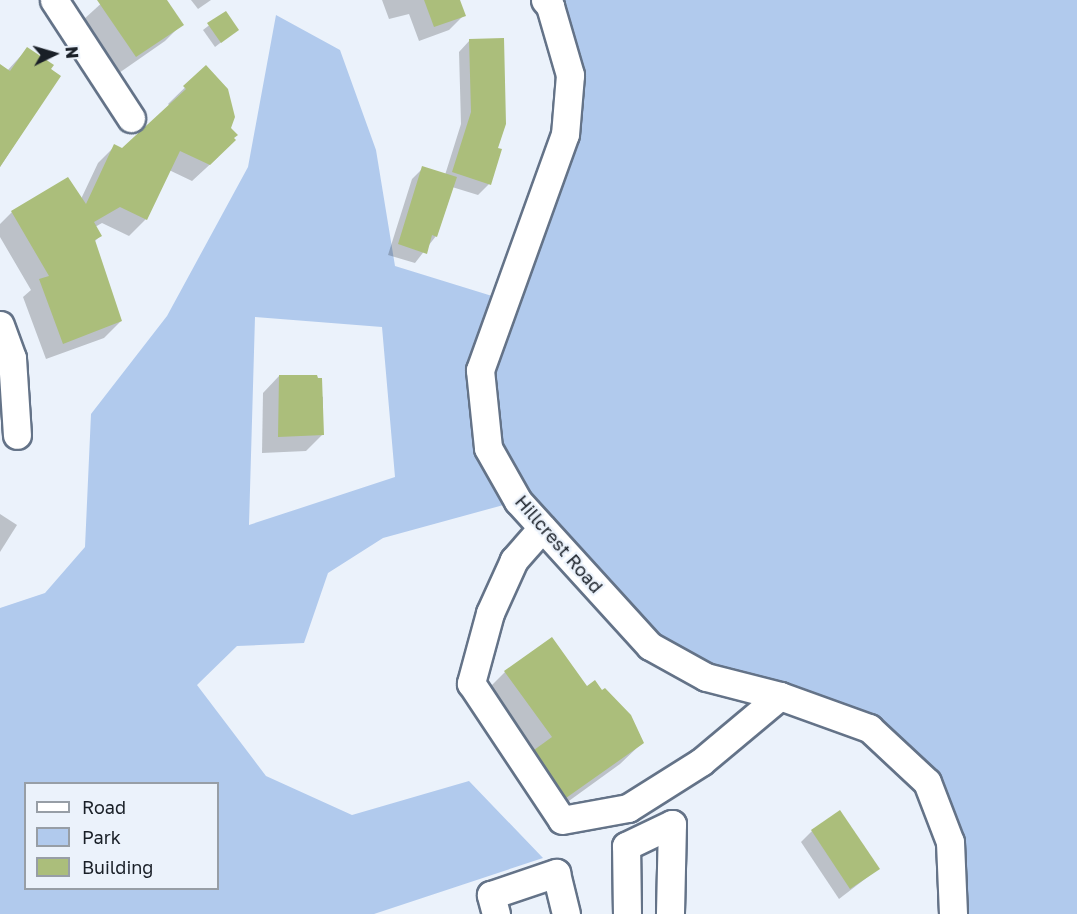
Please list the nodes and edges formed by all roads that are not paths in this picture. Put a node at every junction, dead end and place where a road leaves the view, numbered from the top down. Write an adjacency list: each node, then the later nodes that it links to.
1 (54, 0): 3 (street)
2 (545, 0): 6 (street, Hillcrest Road)
3 (131, 118)
4 (0, 325): 5 (street)
5 (16, 435)
6 (542, 528): 7 (street, Hillcrest Road); 7 (street)
7 (780, 696): 12 (street, Hillcrest Road)
8 (496, 914): 9 (street)
9 (566, 914)
10 (627, 914): 11 (street)
11 (670, 914)
12 (953, 914)

